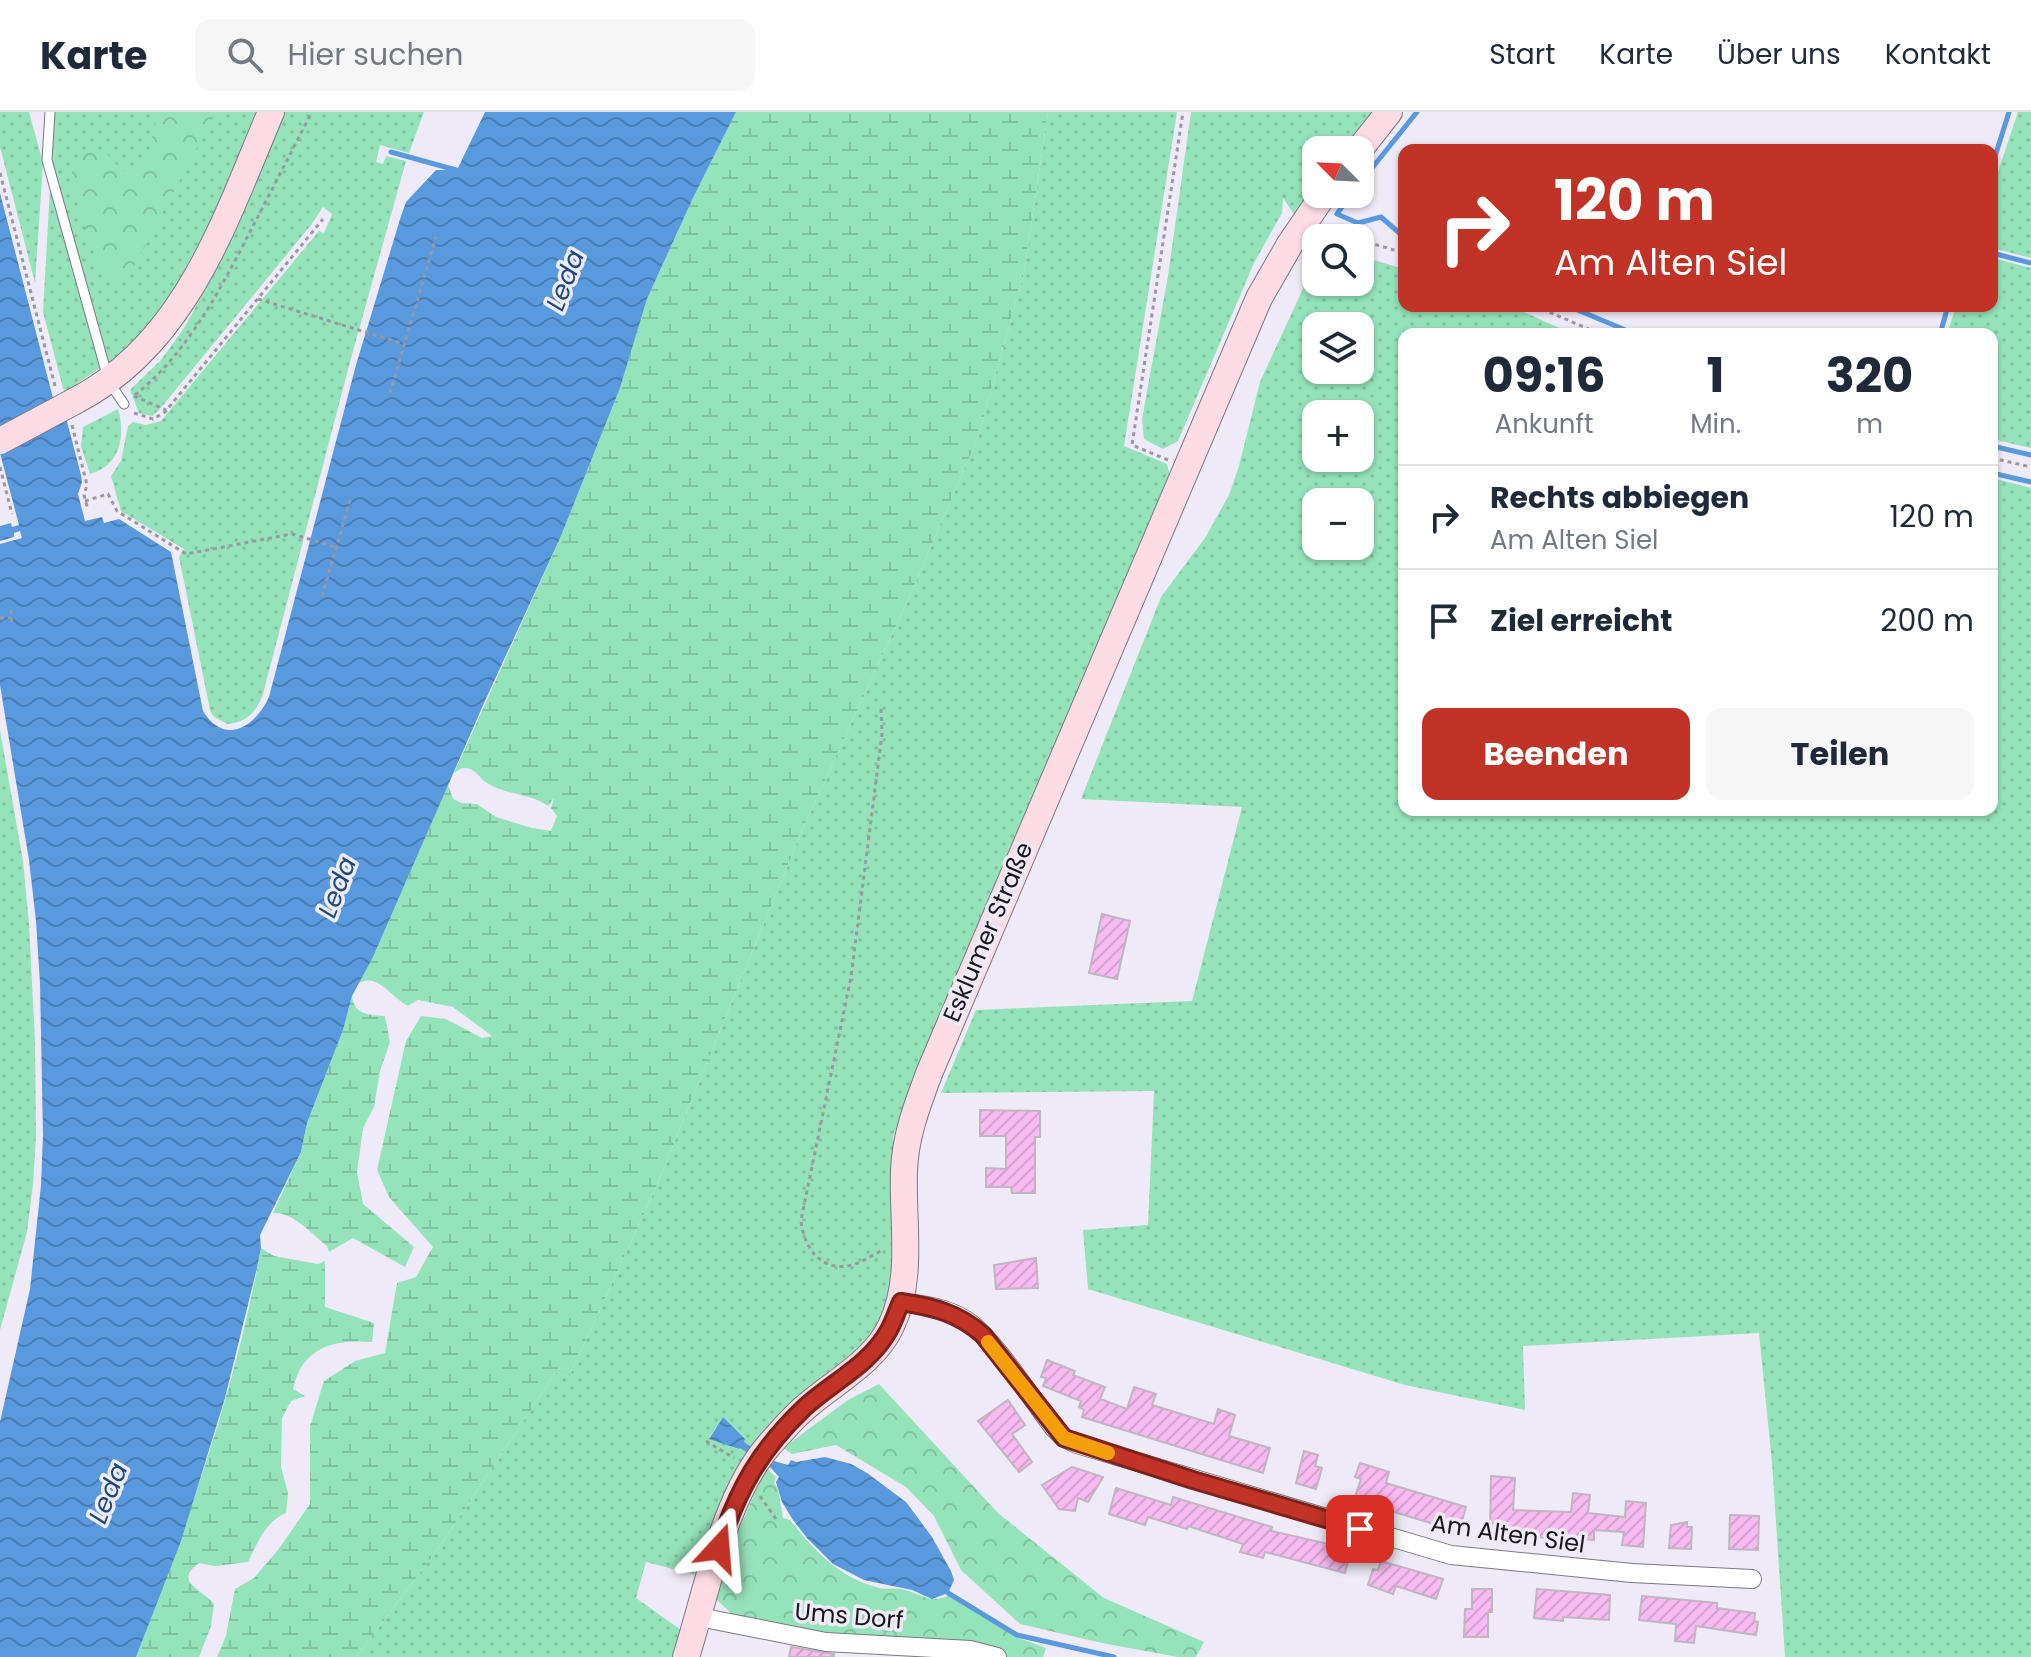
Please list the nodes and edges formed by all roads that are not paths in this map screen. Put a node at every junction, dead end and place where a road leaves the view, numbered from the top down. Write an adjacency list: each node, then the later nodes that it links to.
1 (50, 112): 6 (lane)
2 (271, 112): 6 (street)
3 (1389, 112): 4 (street)
4 (1370, 136)
5 (1314, 208): 9 (street, Esklumer Straße)
6 (109, 382): 7 (lane); 8 (street, bridge)
7 (124, 404)
8 (0, 441)
9 (901, 1302): 10 (street, Am Alten Siel); 11 (street, Esklumer Straße)
10 (1752, 1579)
11 (699, 1617): 12 (street, Esklumer Straße); 13 (street, Ums Dorf)
12 (686, 1657)
13 (997, 1657)

